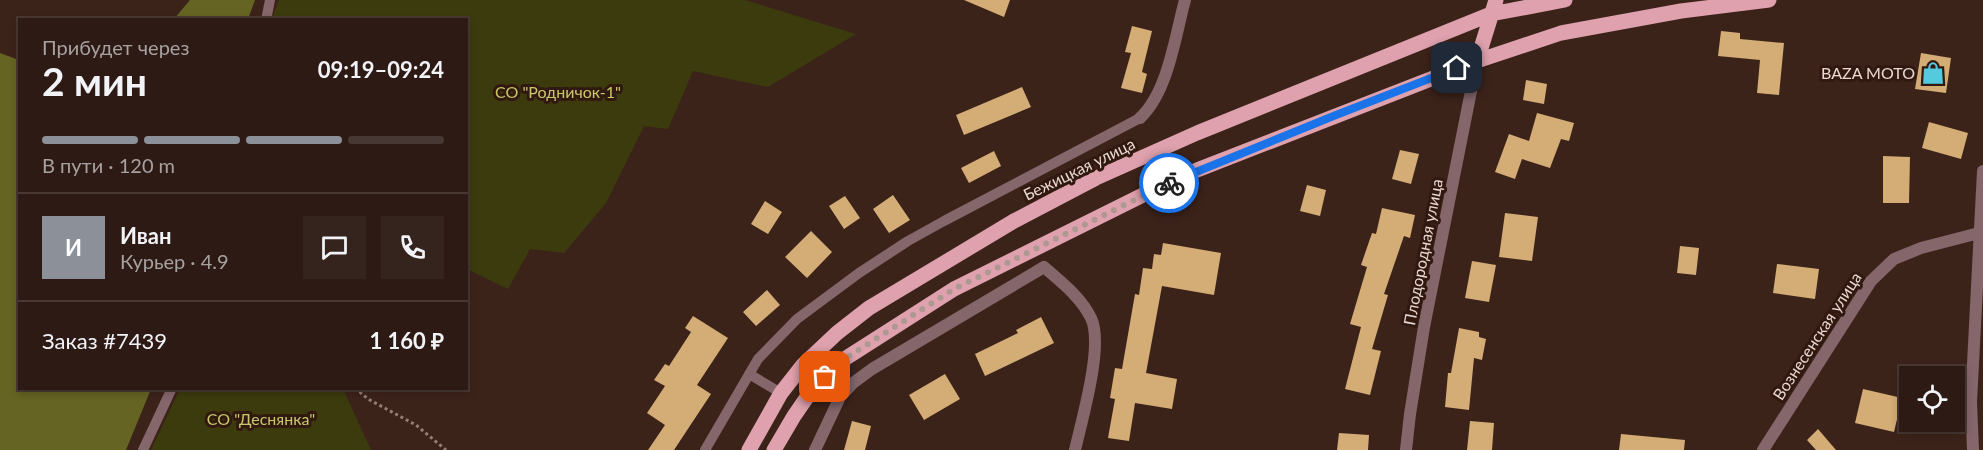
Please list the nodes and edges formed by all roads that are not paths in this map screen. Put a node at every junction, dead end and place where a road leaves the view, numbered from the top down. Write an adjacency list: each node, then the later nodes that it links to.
1 (270, 0): 6 (lane)
2 (1185, 0): 8 (street)
3 (1566, 0): 5 (main road, Бежицкая улица)
4 (1769, 0): 7 (main road)
5 (1493, 7): 7 (main road); 13 (main road, Бежицкая улица)
6 (266, 18)
7 (1477, 61): 17 (main road); 20 (street, Плодородная улица)
8 (1140, 118): 11 (lane)
9 (1983, 171): 10 (street)
10 (1979, 233): 21 (street, Вознесенская улица); 22 (street)
11 (749, 374): 13 (lane); 15 (lane)
12 (171, 390): 14 (lane)
13 (781, 393): 16 (main road, Бежицкая улица)
14 (143, 450)
15 (705, 450)
16 (749, 450)
17 (774, 450)
18 (815, 450): 19 (street)
19 (1075, 450)
20 (1406, 450)
21 (1763, 450)
22 (1973, 450)

